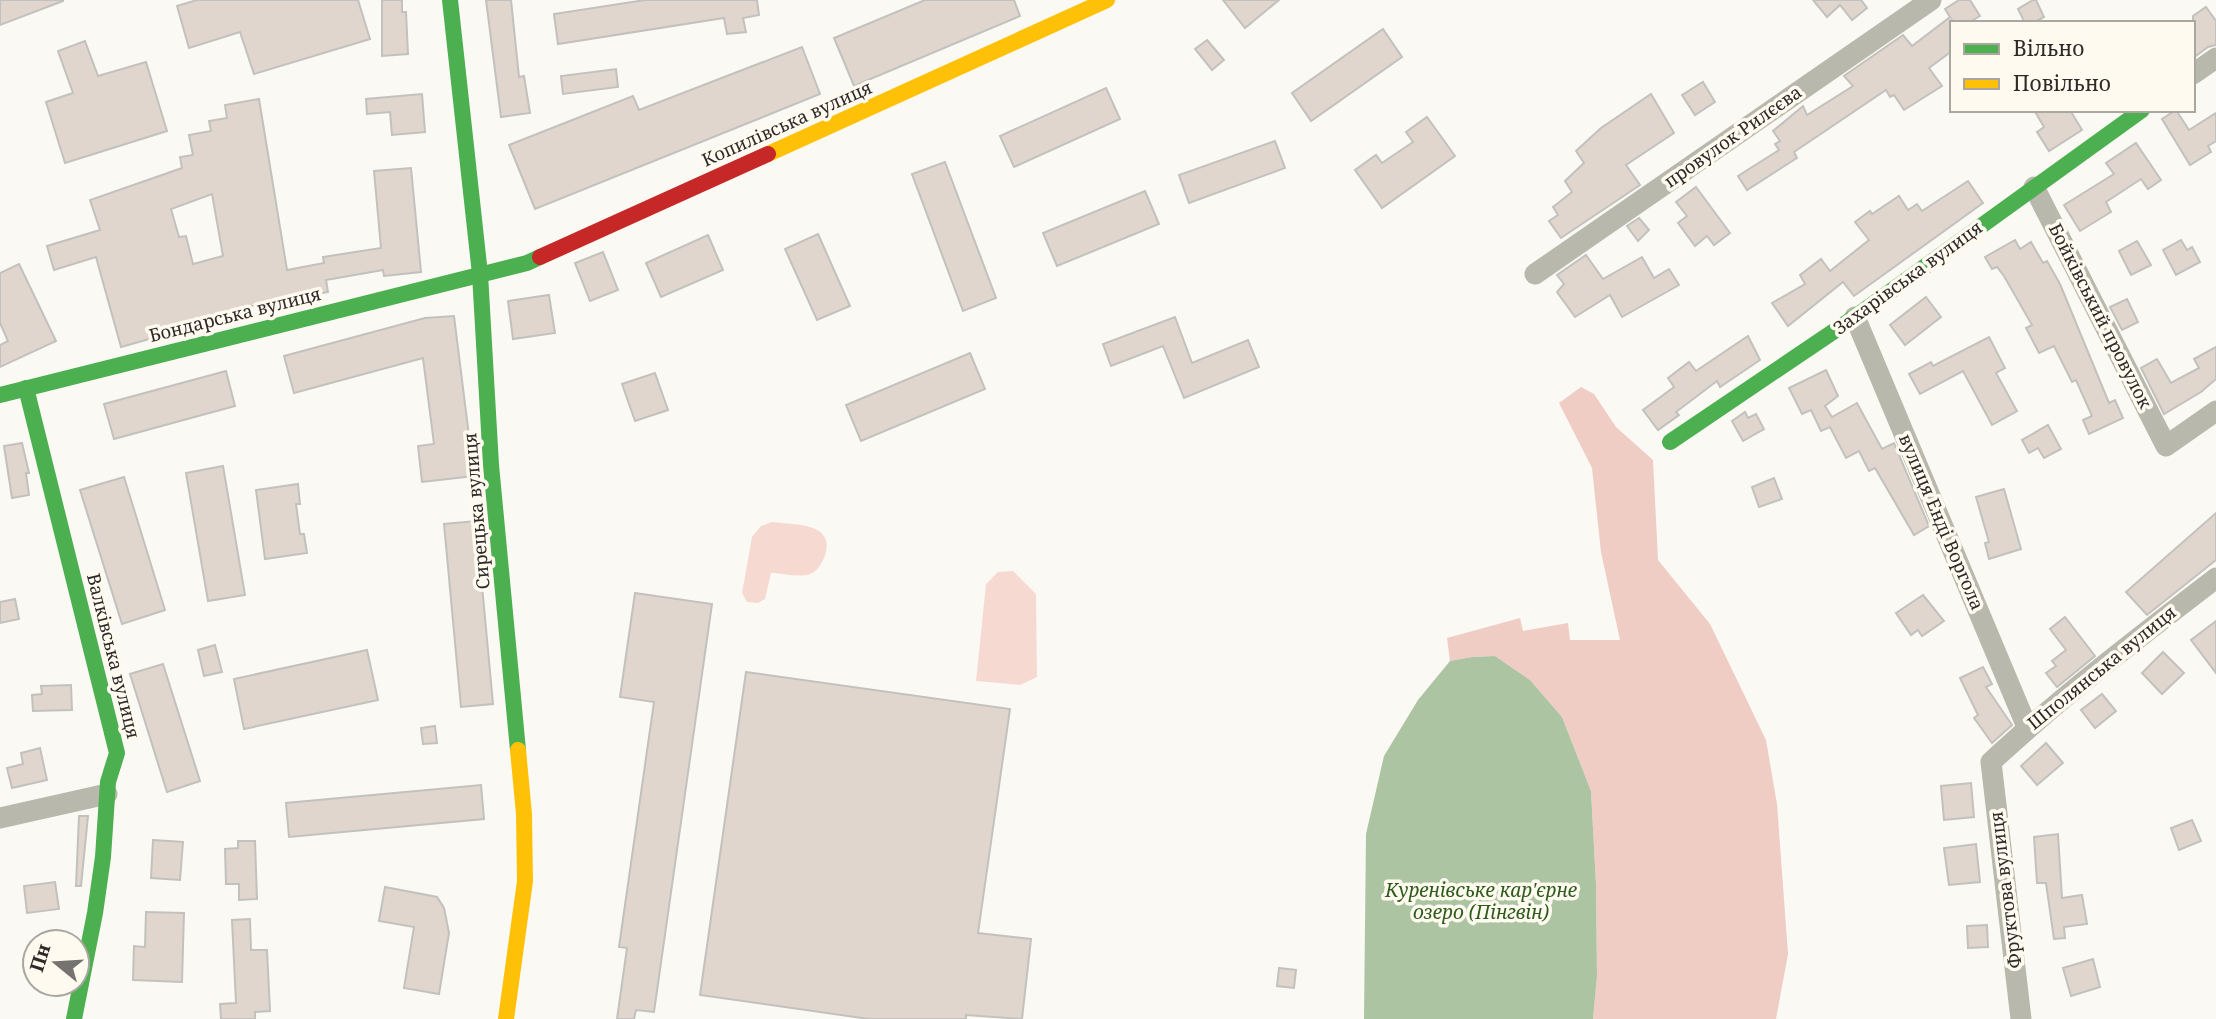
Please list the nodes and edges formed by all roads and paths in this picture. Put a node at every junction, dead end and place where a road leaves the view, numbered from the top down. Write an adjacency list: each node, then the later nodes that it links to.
1 (450, 0): 8 (street, Сирецька вулиця)
2 (1107, 0): 8 (street, Копилівська вулиця)
3 (1931, 0): 9 (street, провулок Рилєєва)
4 (2216, 58): 5 (street)
5 (2195, 73)
6 (2139, 112): 7 (street, Захарівська вулиця)
7 (2034, 187): 10 (street, Захарівська вулиця); 13 (street, Бойківський провулок)
8 (480, 274): 11 (street, Бондарська вулиця); 21 (street, Сирецька вулиця)
9 (1535, 274)
10 (1855, 317): 14 (street, Захарівська вулиця); 16 (street, вулиця Енді Воргола)
11 (26, 388): 12 (street, Бондарська вулиця); 18 (street, Валківська вулиця)
12 (0, 395)
13 (2216, 411)
14 (1670, 442)
15 (2216, 578): 16 (street, Шполянська вулиця)
16 (2027, 727): 17 (street, Шполянська вулиця)
17 (1990, 762): 22 (street, Фруктова вулиця)
18 (107, 794): 19 (street); 20 (street, Валківська вулиця)
19 (0, 818)
20 (74, 1019)
21 (506, 1019)
22 (2021, 1019)

